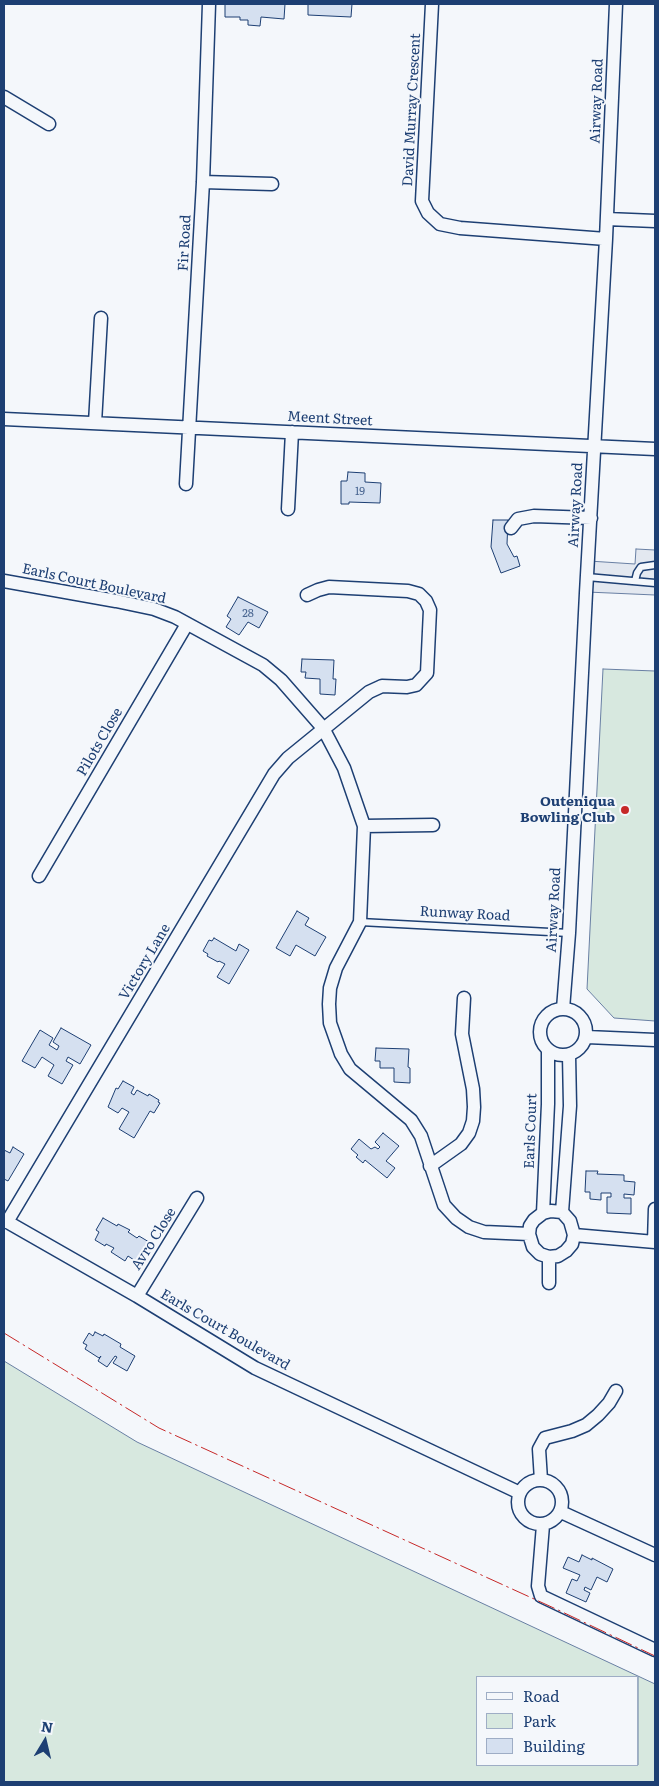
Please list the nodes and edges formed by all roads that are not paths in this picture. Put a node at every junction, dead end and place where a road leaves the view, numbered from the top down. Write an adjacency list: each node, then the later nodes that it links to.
1 (209, 4): 6 (street, Fir Road)
2 (432, 4): 10 (street, David Murray Crescent)
3 (616, 4): 8 (street, Airway Road)
4 (4, 97): 5 (street)
5 (49, 124)
6 (203, 182): 7 (street); 14 (street, Fir Road)
7 (272, 184)
8 (607, 219): 9 (street); 10 (street, Airway Road)
9 (655, 221)
10 (606, 239): 16 (street, Airway Road)
11 (101, 318): 13 (street)
12 (4, 419): 13 (street, Meent Street)
13 (94, 423): 14 (street, Meent Street)
14 (190, 427): 15 (street, Meent Street); 18 (street, Fir Road)
15 (292, 432): 16 (street, Meent Street); 19 (street)
16 (594, 445): 17 (street, Meent Street); 20 (street, Airway Road)
17 (655, 449)
18 (186, 484)
19 (288, 510)
20 (591, 518): 21 (street); 23 (street, Airway Road)
21 (511, 528)
22 (655, 565): 25 (lane)
23 (587, 577): 25 (lane); 34 (street, Airway Road)
24 (4, 581): 28 (street, Earls Court Boulevard)
25 (635, 581): 26 (lane)
26 (655, 584)
27 (307, 595): 29 (street, Victory Lane)
28 (187, 624): 29 (street, Earls Court Boulevard); 32 (street, Pilots Close)
29 (323, 728): 31 (street, Earls Court Boulevard); 46 (street, Victory Lane)
30 (433, 825): 31 (street)
31 (364, 826): 33 (street, Earls Court Boulevard)
32 (40, 876)
33 (360, 922): 34 (lane, Runway Road); 41 (street, Earls Court Boulevard)
34 (569, 933): 36 (street, Airway Road)
35 (464, 998): 41 (street)
36 (563, 1009): 37 (street); 39 (street)
37 (587, 1037): 38 (street); 40 (street)
38 (655, 1040)
39 (548, 1050): 40 (street); 45 (street, Earls Court)
40 (569, 1055): 44 (street)
41 (430, 1166): 47 (street, Earls Court Boulevard)
42 (197, 1198): 52 (street, Avro Close)
43 (655, 1209): 49 (street)
44 (562, 1212): 45 (street); 48 (street)
45 (543, 1213): 47 (street)
46 (5, 1221): 52 (street, Earls Court Boulevard)
47 (528, 1234): 50 (street)
48 (574, 1235): 49 (street); 50 (street)
49 (655, 1242)
50 (549, 1257): 51 (street)
51 (549, 1283)
52 (136, 1296): 55 (street, Earls Court Boulevard)
53 (616, 1391): 54 (street)
54 (541, 1480): 55 (street); 56 (street)
55 (520, 1493): 57 (street)
56 (561, 1512): 57 (street); 58 (street)
57 (543, 1525): 59 (street)
58 (655, 1555)
59 (655, 1650)

